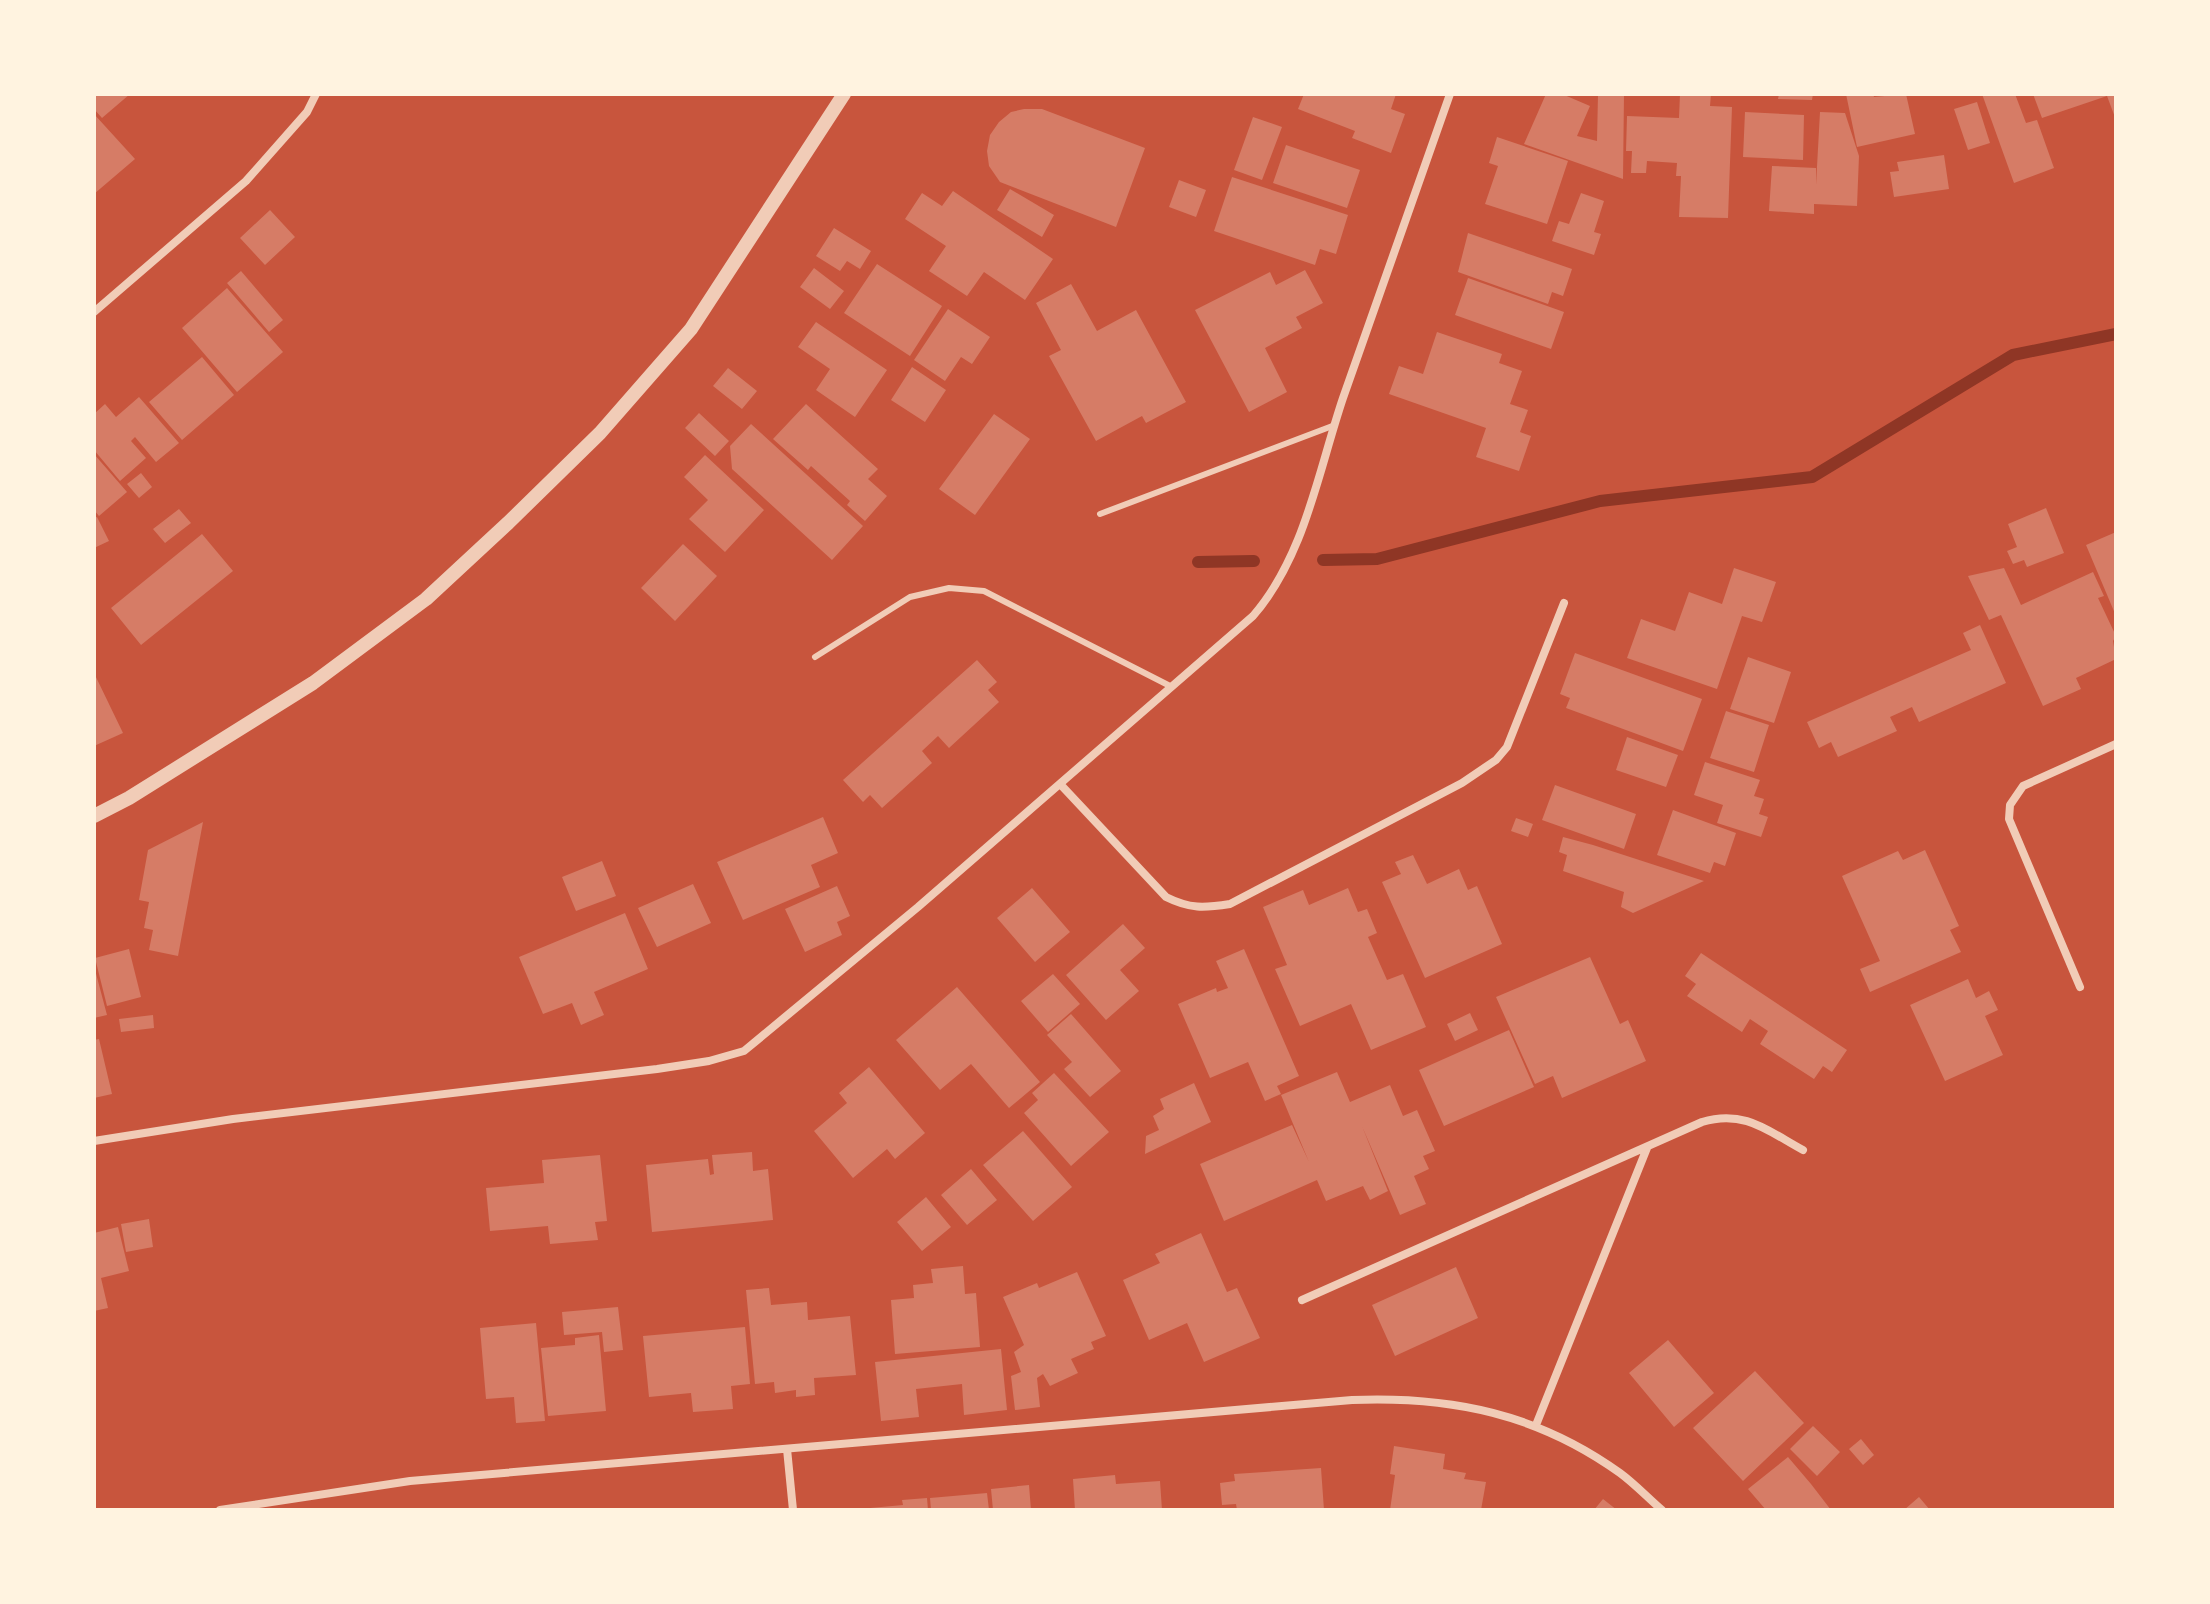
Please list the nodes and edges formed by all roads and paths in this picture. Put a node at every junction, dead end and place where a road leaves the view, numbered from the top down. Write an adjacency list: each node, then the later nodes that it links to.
1 (316, 94): 4 (street)
2 (844, 94): 12 (street)
3 (1450, 94): 5 (street)
4 (94, 312)
5 (1335, 425): 6 (lane); 9 (street)
6 (1100, 514)
7 (1564, 603): 11 (street)
8 (815, 657): 9 (lane)
9 (1172, 687): 11 (street)
10 (2116, 744): 13 (street)
11 (1061, 785): 14 (street)
12 (94, 816)
13 (2080, 987)
14 (94, 1141)
15 (1647, 1148): 16 (street); 17 (street); 18 (street)
16 (1803, 1150)
17 (1302, 1300)
18 (1536, 1425): 19 (street); 22 (street)
19 (787, 1449): 20 (street); 21 (street)
20 (220, 1510)
21 (793, 1510)
22 (1662, 1510)

